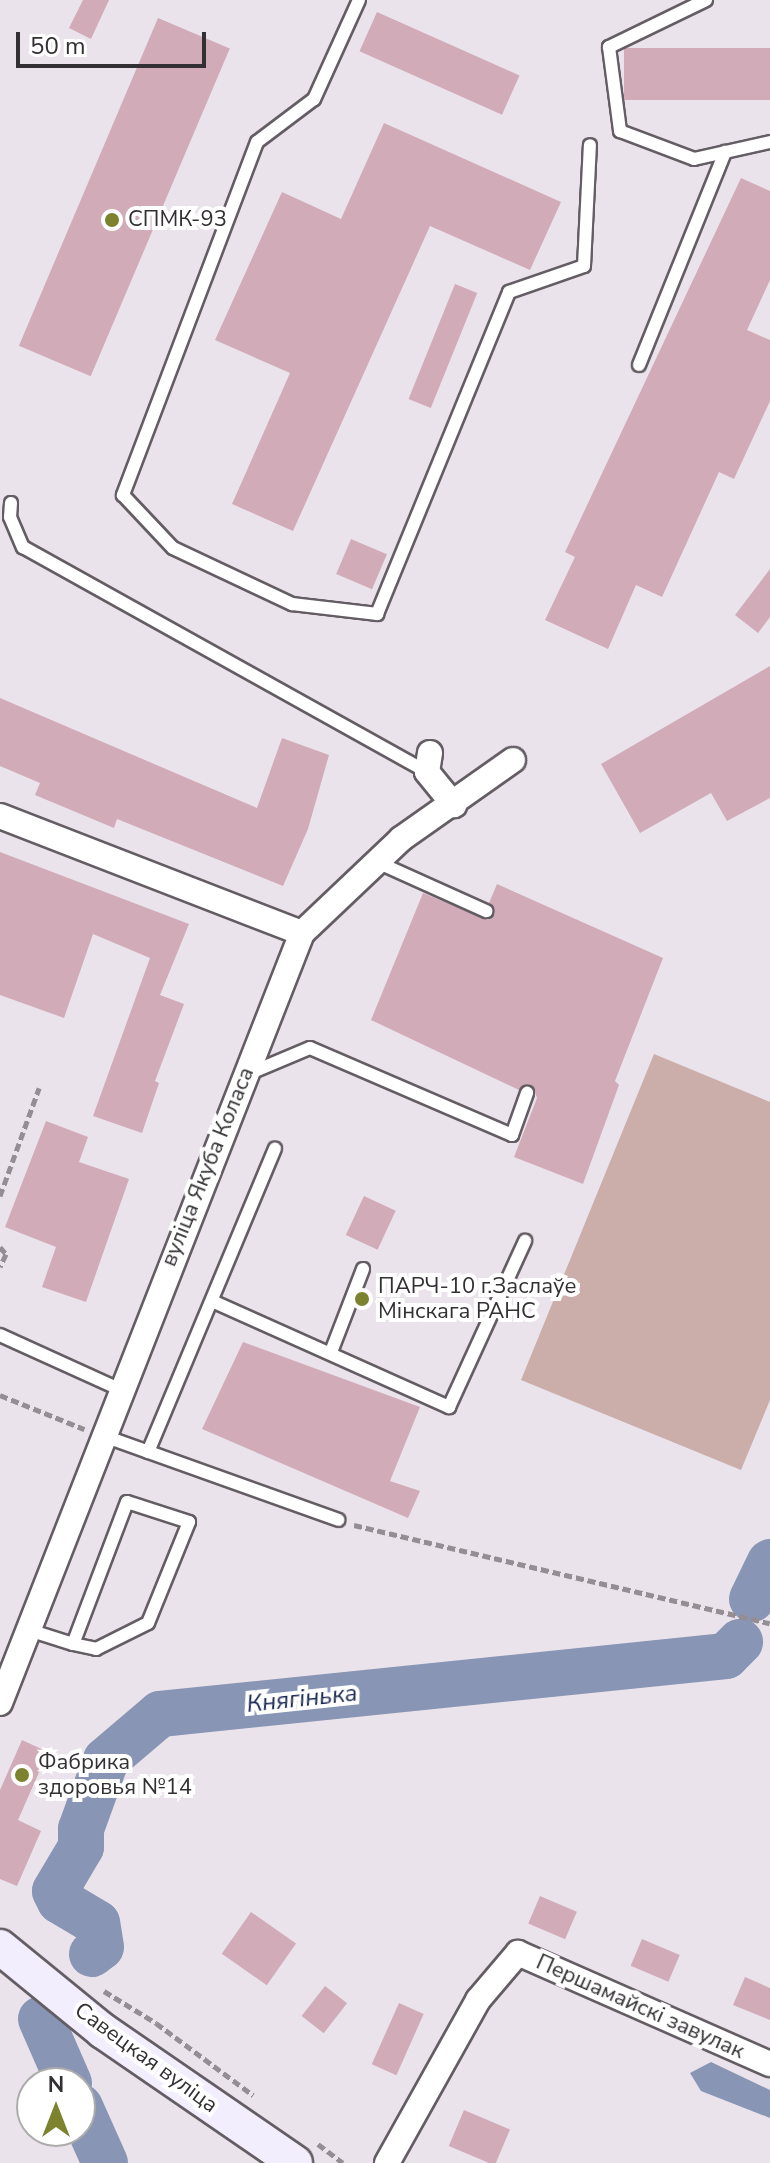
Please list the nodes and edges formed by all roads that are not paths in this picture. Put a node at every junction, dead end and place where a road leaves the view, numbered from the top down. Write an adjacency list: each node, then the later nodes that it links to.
1 (359, 0): 4 (lane)
2 (706, 0): 5 (lane)
3 (770, 142): 5 (lane)
4 (590, 145)
5 (725, 152): 6 (lane)
6 (639, 365)
7 (11, 503): 9 (lane)
8 (513, 760): 10 (street)
9 (429, 762): 10 (street)
10 (454, 805): 12 (street)
11 (0, 816): 14 (street)
12 (377, 862): 13 (lane); 14 (street)
13 (486, 911)
14 (302, 933): 15 (street, вуліца Якуба Коласа)
15 (245, 1076): 16 (lane); 23 (street, вуліца Якуба Коласа)
16 (527, 1093)
17 (275, 1149): 20 (lane)
18 (525, 1241): 22 (lane)
19 (363, 1269): 22 (lane)
20 (212, 1301): 22 (lane); 25 (lane)
21 (0, 1335): 23 (lane)
22 (331, 1352)
23 (119, 1389): 24 (street, вуліца Якуба Коласа)
24 (102, 1436): 25 (lane); 27 (street, вуліца Якуба Коласа)
25 (148, 1452): 26 (lane)
26 (338, 1520)
27 (32, 1631): 28 (lane); 29 (street, вуліца Якуба Коласа)
28 (73, 1644): 28 (lane)
29 (0, 1703)
30 (0, 1947): 32 (main road, Савецкая вуліца)
31 (770, 2064): 33 (street, Першамайскі завулак)
32 (300, 2149)
33 (387, 2163)

